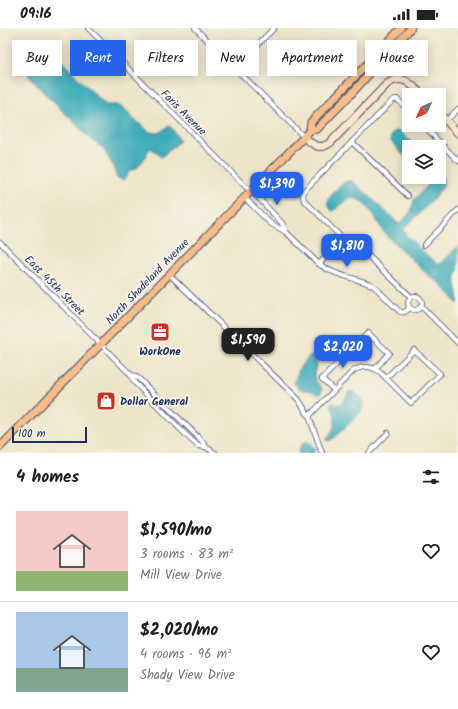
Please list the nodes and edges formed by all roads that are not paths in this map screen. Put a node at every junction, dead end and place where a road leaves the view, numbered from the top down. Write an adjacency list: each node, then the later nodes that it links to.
1 (88, 28): 19 (street, Faris Avenue)
2 (195, 28): 6 (street)
3 (274, 28): 7 (street)
4 (401, 28): 13 (main road, North Shadeland Avenue)
5 (411, 28): 13 (main road, North Shadeland Avenue)
6 (207, 40)
7 (259, 43)
8 (242, 76): 16 (street)
9 (415, 88): 16 (street)
10 (402, 104): 17 (street)
11 (458, 109): 12 (street)
12 (446, 121): 15 (street)
13 (310, 130): 16 (main road, North Shadeland Avenue)
14 (430, 132): 18 (street)
15 (458, 133)
16 (304, 137): 19 (main road, North Shadeland Avenue)
17 (352, 142): 20 (street); 24 (street)
18 (458, 161)
19 (251, 190): 21 (main road, North Shadeland Avenue); 23 (street, Faris Avenue)
20 (408, 196)
21 (244, 197): 23 (street, Faris Avenue); 28 (main road, North Shadeland Avenue)
22 (458, 210): 26 (street)
23 (286, 232): 27 (street, Faris Avenue)
24 (343, 239): 27 (street); 29 (street)
25 (0, 242): 33 (street, East 45th Street)
26 (424, 245)
27 (319, 264): 31 (street, Faris Avenue)
28 (169, 274): 33 (main road, North Shadeland Avenue); 37 (street)
29 (411, 297): 30 (street); 31 (street)
30 (421, 306): 31 (street, Faris Avenue); 32 (street)
31 (410, 308)
32 (458, 343)
33 (101, 344): 39 (main road, North Shadeland Avenue); 40 (street, East 45th Street)
34 (375, 369): 35 (street); 36 (street); 36 (street)
35 (386, 378): 35 (street)
36 (334, 390): 37 (street)
37 (309, 416): 41 (street)
38 (388, 433): 42 (street)
39 (0, 447)
40 (215, 453)
41 (322, 453)
42 (369, 453)

